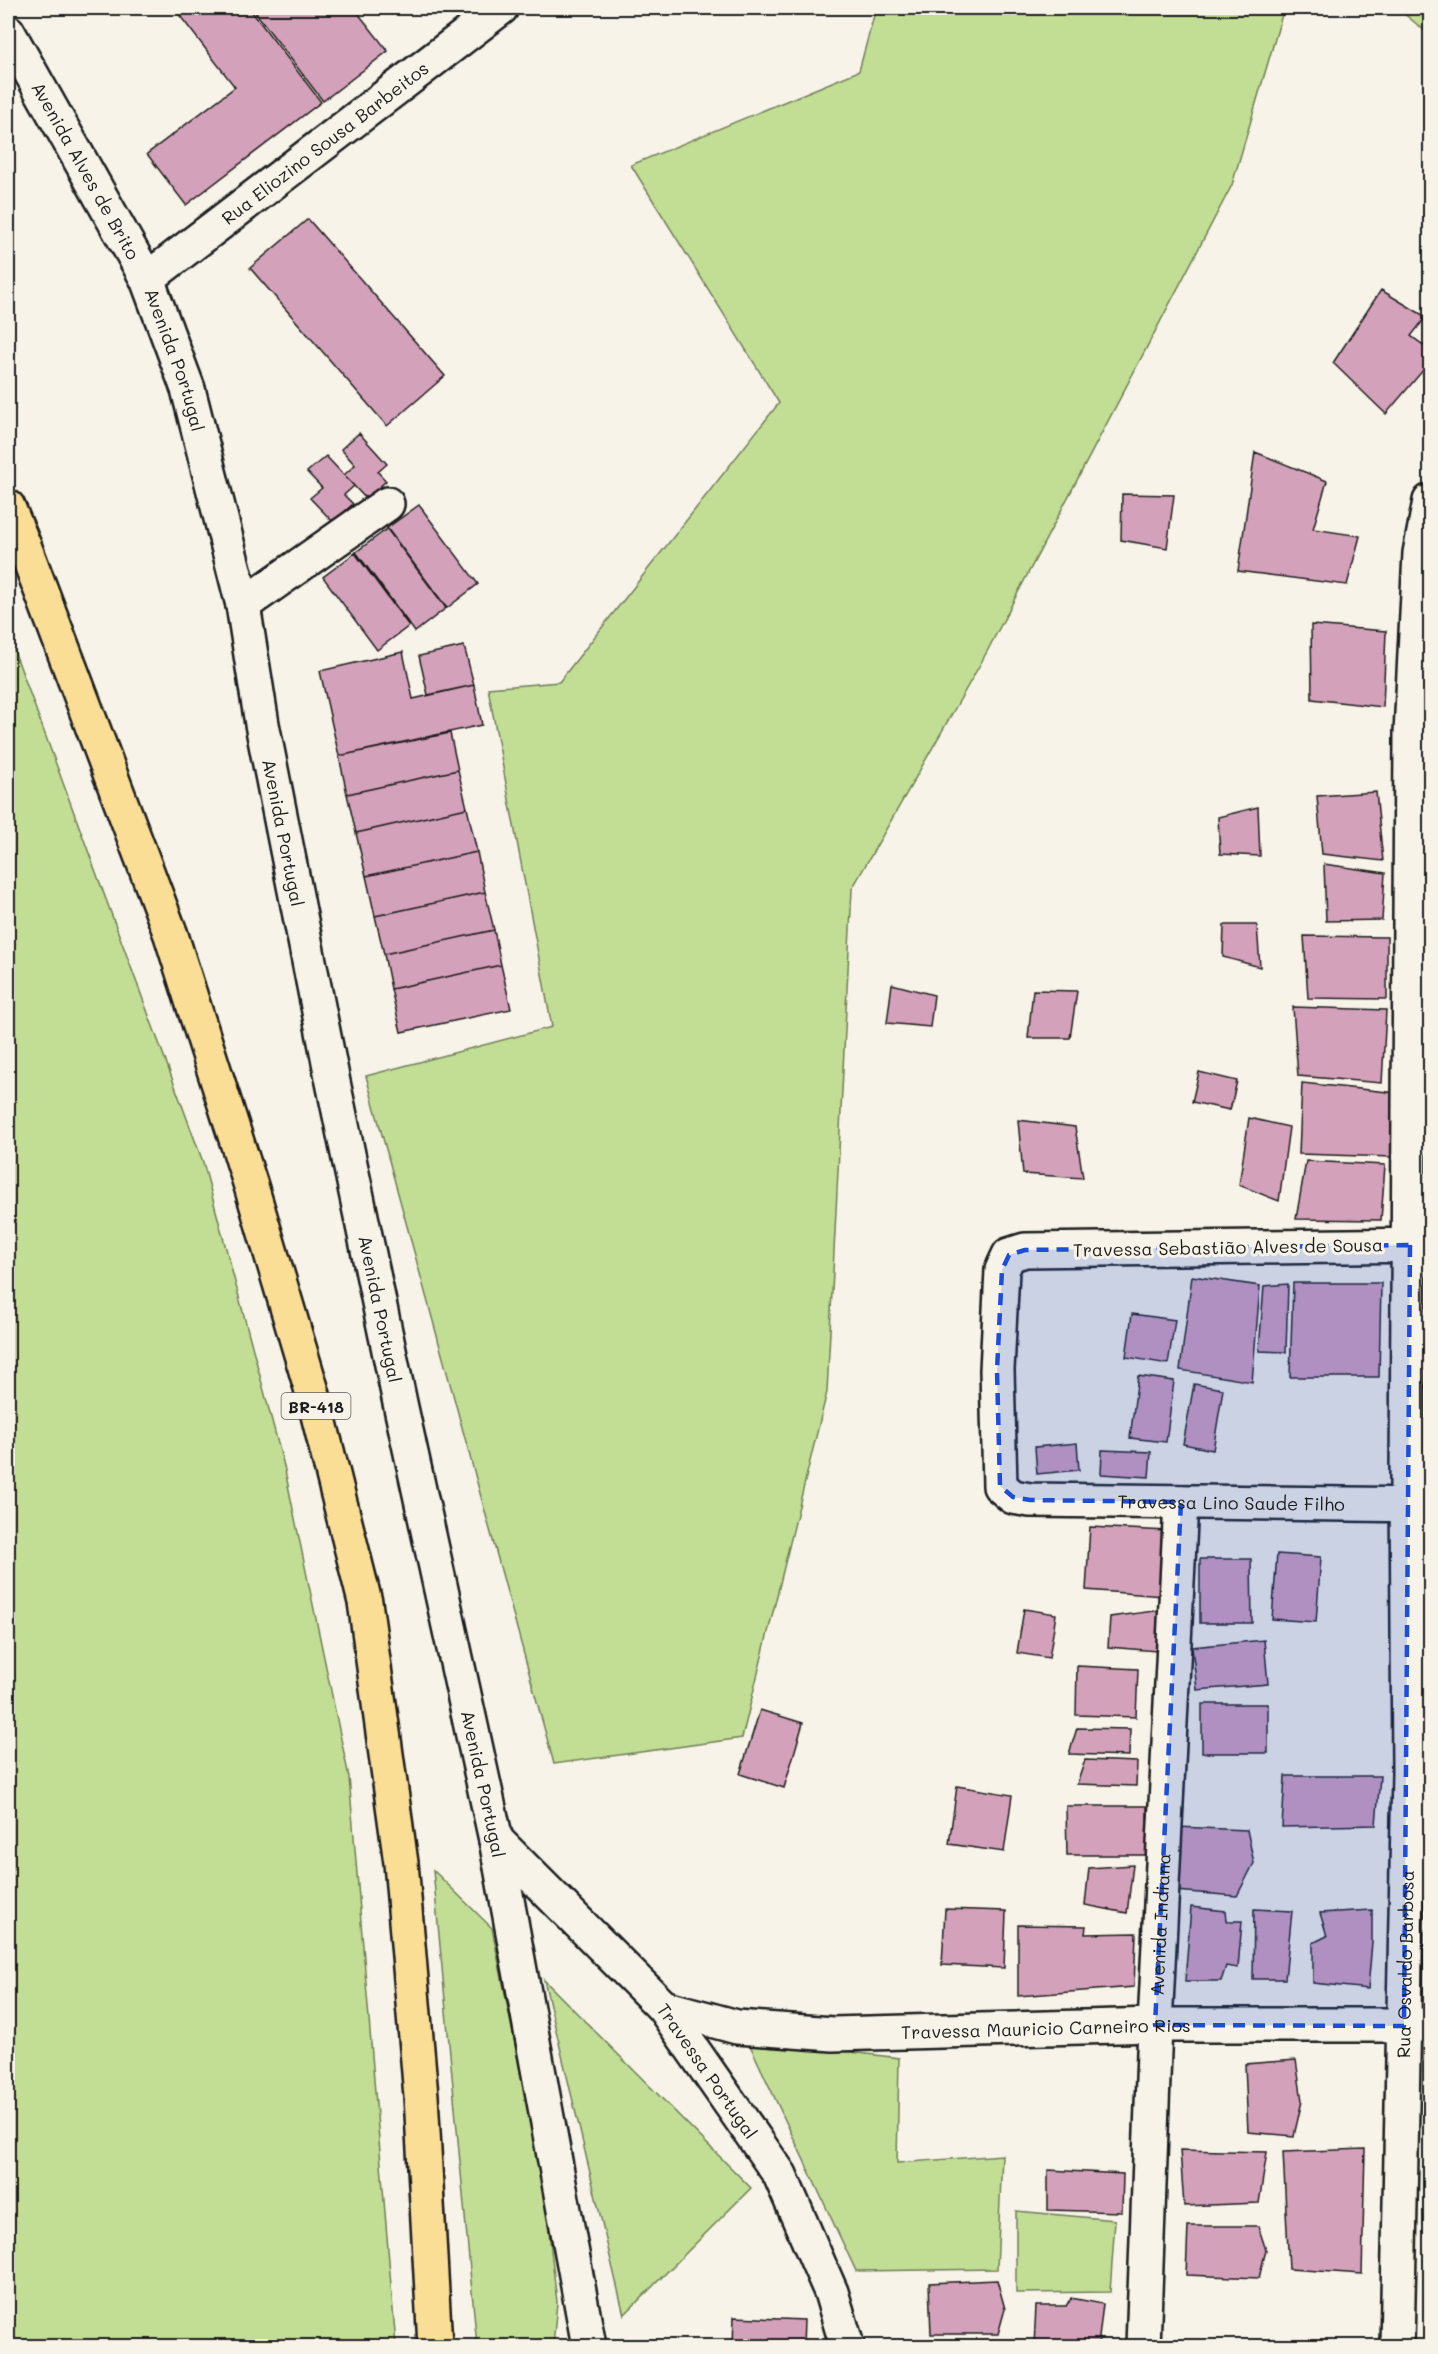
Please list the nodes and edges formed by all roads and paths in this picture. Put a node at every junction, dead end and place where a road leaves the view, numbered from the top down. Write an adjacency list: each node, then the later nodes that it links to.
1 (501, 8): 3 (street, Rua Eliozino Sousa Barbeitos)
2 (8, 32): 3 (street, Avenida Alves de Brito)
3 (147, 279): 7 (street, Avenida Portugal)
4 (1431, 501): 8 (street, Rua Osvaldo Barbosa)
5 (387, 504): 7 (street)
6 (8, 507): 19 (main road, BR-418)
7 (243, 605): 15 (street, Avenida Portugal)
8 (1421, 733): 9 (street, Rua Osvaldo Barbosa)
9 (1421, 993): 10 (street, Rua Osvaldo Barbosa)
10 (1420, 1245): 11 (street, Travessa Sebastião Alves de Sousa); 13 (street, Rua Osvaldo Barbosa)
11 (1030, 1500): 12 (street, Travessa Lino Saude Filho)
12 (1181, 1502): 13 (street, Travessa Lino Saude Filho); 17 (street, Avenida Indiana)
13 (1419, 1505): 14 (street, Rua Osvaldo Barbosa)
14 (1420, 1772): 18 (street, Rua Osvaldo Barbosa)
15 (496, 1840): 16 (street, Travessa Portugal); 20 (street, Avenida Portugal)
16 (663, 2007): 17 (street, Travessa Mauricio Carneiro Rios); 21 (street, Travessa Portugal)
17 (1155, 2025): 18 (street, Travessa Mauricio Carneiro Rios); 22 (street, Avenida Indiana)
18 (1417, 2026): 23 (street, Rua Osvaldo Barbosa)
19 (435, 2346)
20 (589, 2346)
21 (847, 2346)
22 (1143, 2346)
23 (1397, 2346)

